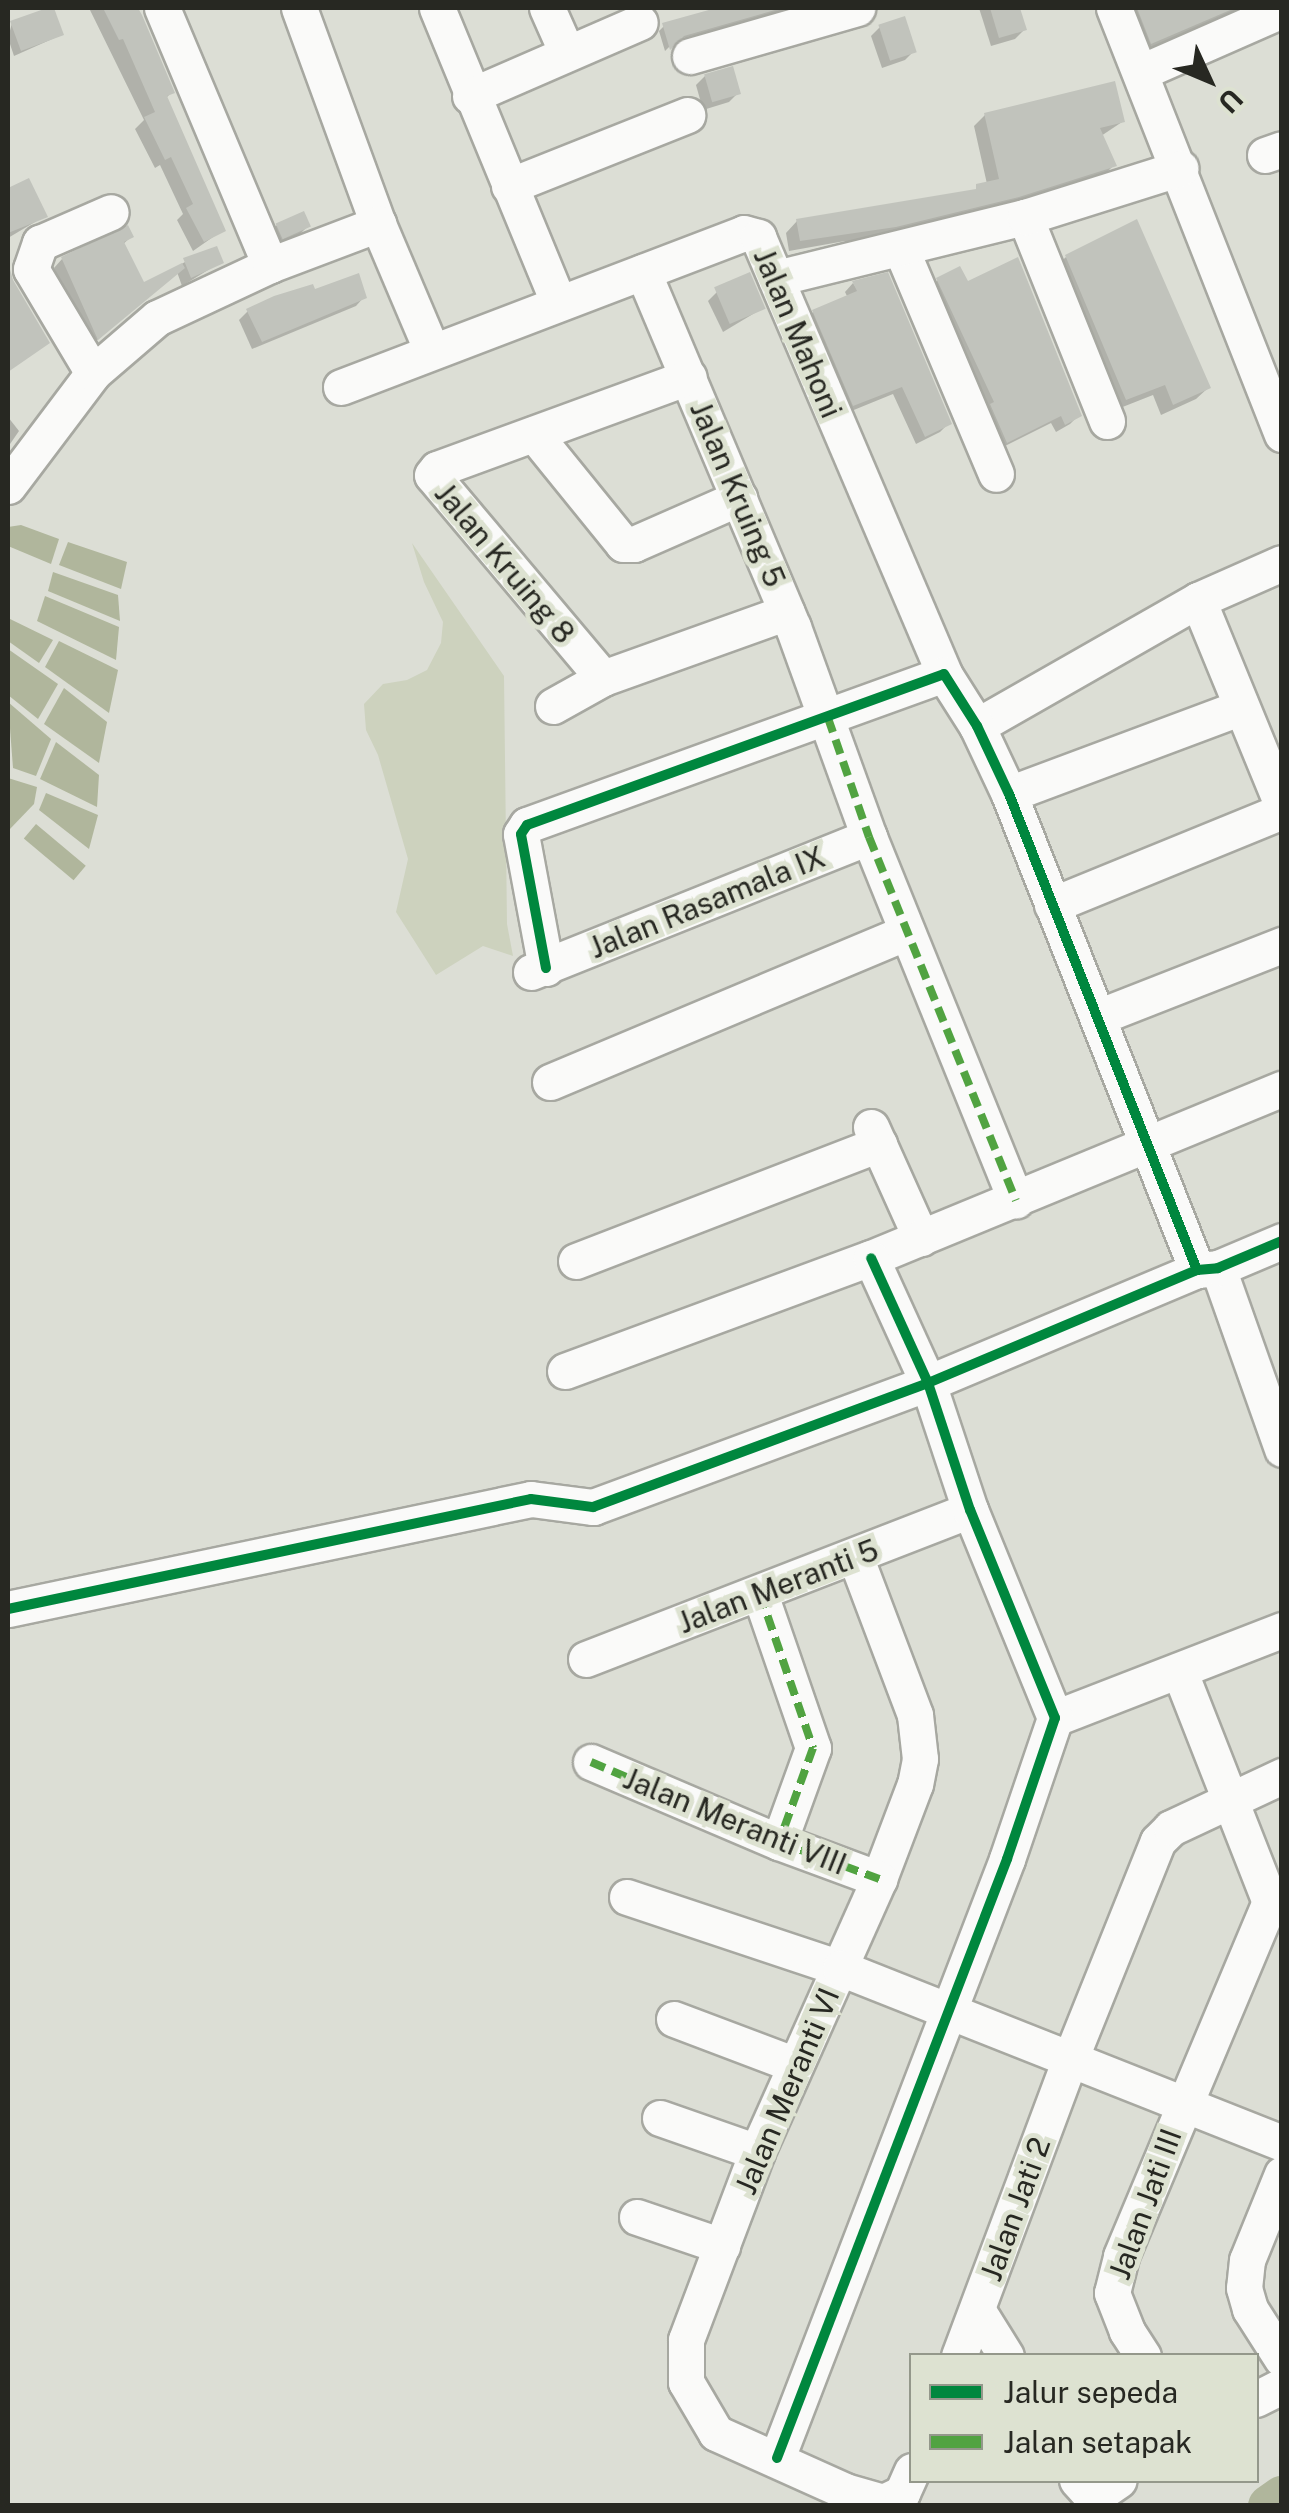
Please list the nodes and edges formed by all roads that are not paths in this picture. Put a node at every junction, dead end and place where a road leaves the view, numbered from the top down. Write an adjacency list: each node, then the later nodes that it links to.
1 (162, 8): 20 (street)
2 (299, 8): 18 (street)
3 (437, 8): 12 (street)
4 (547, 8): 9 (street)
5 (856, 8): 10 (street)
6 (1114, 8): 11 (street)
7 (1271, 11): 11 (street)
8 (640, 22): 9 (street)
9 (567, 53): 12 (street)
10 (690, 56)
11 (1141, 72): 14 (street)
12 (470, 96): 15 (street)
13 (687, 116): 15 (street)
14 (1180, 168): 17 (street); 30 (street)
15 (509, 186): 23 (street)
16 (111, 212): 25 (street)
17 (1025, 217): 19 (street); 28 (street)
18 (378, 224): 20 (street); 24 (street)
19 (900, 248): 22 (street); 31 (street)
20 (270, 265): 25 (street)
21 (643, 272): 22 (street, Jalan Mahoni); 23 (street, Jalan Mahoni); 26 (street, Jalan Kruing 5)
22 (776, 278): 37 (street, Jalan Mahoni)
23 (558, 302): 24 (street, Jalan Mahoni)
24 (432, 349): 27 (street, Jalan Mahoni)
25 (93, 373): 32 (street)
26 (689, 377): 29 (street, Jalan Kruing 8); 33 (street, Jalan Kruing 5)
27 (341, 387)
28 (1107, 421)
29 (534, 434): 33 (street); 38 (street, Jalan Kruing 8)
30 (1282, 434)
31 (996, 474)
32 (8, 486)
33 (740, 498): 36 (street, Jalan Kruing 5)
34 (1282, 564): 35 (street)
35 (1198, 600): 40 (street); 42 (street)
36 (787, 612): 38 (street); 41 (street, Jalan Kruing 5)
37 (944, 674): 41 (street); 42 (street, Jalan Mahoni)
38 (603, 678): 39 (street)
39 (553, 706)
40 (1239, 708): 43 (street); 44 (street)
41 (828, 718): 45 (street, Jalan Kruing 5); 45 (street, Jalan Rasamala IX)
42 (978, 726): 43 (street, Jalan Mahoni)
43 (1009, 794): 46 (street, Jalan Mahoni)
44 (1282, 808): 46 (street)
45 (869, 837): 47 (street, Jalan Kruing 5)
46 (1052, 905): 49 (street, Jalan Mahoni)
47 (907, 932): 50 (street); 53 (street, Jalan Kruing 5)
48 (1282, 944): 49 (street)
49 (1098, 1017): 52 (street, Jalan Mahoni)
50 (550, 1082)
51 (1282, 1090): 52 (street)
52 (1145, 1146): 53 (street); 58 (street, Jalan Mahoni)
53 (1016, 1200): 54 (street)
54 (921, 1238): 56 (street); 57 (street)
55 (1282, 1241): 58 (street)
56 (871, 1258): 59 (street); 60 (street)
57 (576, 1261)
58 (1208, 1269): 60 (street); 61 (street, Jalan Mahoni)
59 (565, 1370)
60 (928, 1383): 62 (street); 65 (street)
61 (1282, 1449)
62 (970, 1510): 63 (street, Jalan Meranti 5); 69 (street)
63 (855, 1556): 64 (street, Jalan Meranti 5); 74 (street, Jalan Meranti VI)
64 (760, 1594): 67 (street, Jalan Meranti 5); 73 (street)
65 (8, 1609)
66 (1282, 1630): 68 (street)
67 (586, 1659)
68 (1180, 1672): 69 (street); 72 (street)
69 (1055, 1718): 78 (street)
70 (591, 1762): 73 (street, Jalan Meranti VIII)
71 (1282, 1776): 72 (street, Jalan Jati 2)
72 (1232, 1796): 76 (street); 80 (street, Jalan Jati 2)
73 (779, 1842): 74 (street, Jalan Meranti VIII)
74 (879, 1879): 77 (street, Jalan Meranti VI)
75 (627, 1897): 77 (street)
76 (1276, 1900): 82 (street, Jalan Jati III)
77 (840, 1968): 78 (street); 81 (street, Jalan Meranti VI)
78 (949, 2013): 80 (street); 96 (street)
79 (674, 2020): 81 (street)
80 (1069, 2062): 82 (street); 89 (street, Jalan Jati 2)
81 (792, 2064): 85 (street, Jalan Meranti VI)
82 (1182, 2105): 84 (street); 92 (street, Jalan Jati III)
83 (660, 2118): 85 (street)
84 (1282, 2143)
85 (757, 2152): 88 (street, Jalan Meranti VI)
86 (1282, 2174): 93 (street)
87 (637, 2217): 88 (street)
88 (722, 2246): 96 (street, Jalan Meranti VI)
89 (978, 2311): 90 (street, Jalan Jati 2); 91 (street)
90 (961, 2353)
91 (1004, 2353)
92 (1142, 2353)
93 (1282, 2360)
94 (1282, 2386): 95 (street)
95 (1259, 2398)
96 (777, 2458): 97 (street, Jalan Meranti VI)
97 (907, 2482)
98 (1080, 2483): 99 (street)
99 (1115, 2483)

